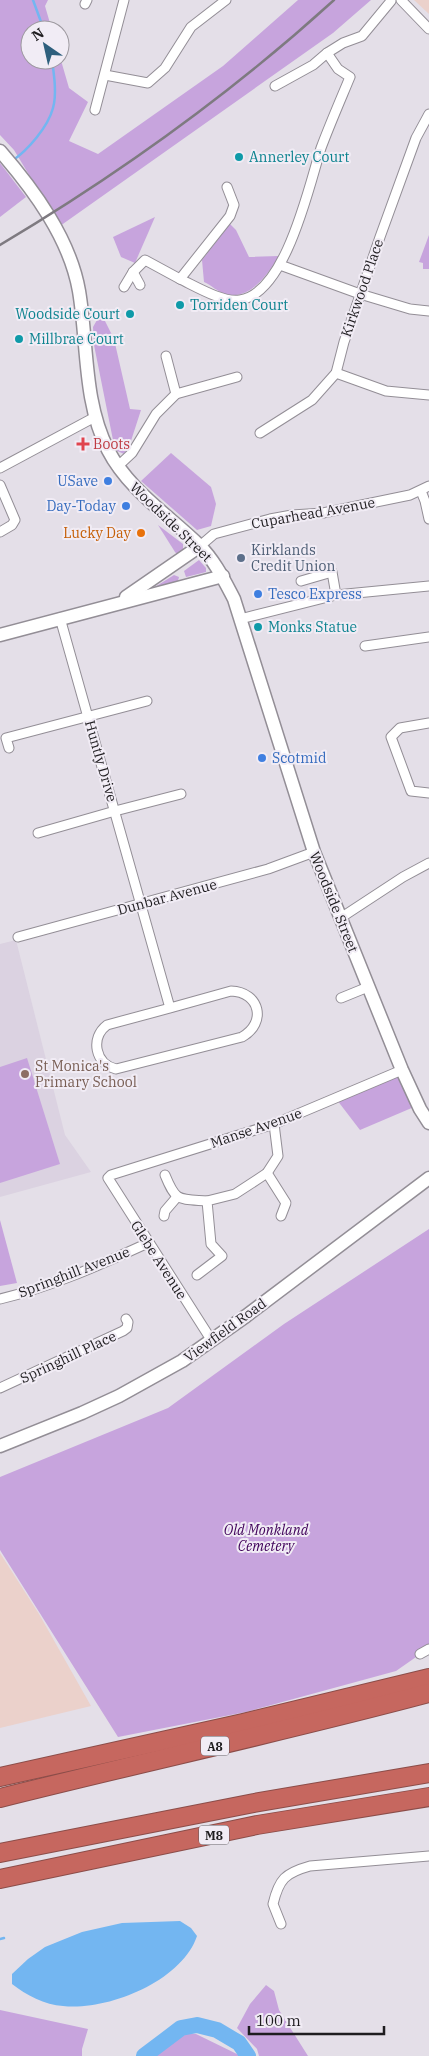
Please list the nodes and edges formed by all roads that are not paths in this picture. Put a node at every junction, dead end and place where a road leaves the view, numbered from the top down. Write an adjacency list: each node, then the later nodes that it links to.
1 (226, 0): 7 (street)
2 (401, 0): 5 (street)
3 (121, 1): 7 (street)
4 (391, 2): 6 (street)
5 (429, 29)
6 (327, 53): 8 (street); 13 (street)
7 (105, 75): 9 (street)
8 (275, 86)
9 (95, 110)
10 (429, 114): 18 (street, Kirkwood Place)
11 (0, 151): 25 (street, Woodside Street)
12 (227, 187): 15 (street)
13 (280, 265): 15 (street); 18 (street)
14 (133, 272): 15 (street); 16 (street); 17 (street)
15 (180, 279)
16 (140, 285)
17 (124, 287)
18 (360, 294): 19 (street); 21 (street, Kirkwood Place)
19 (429, 311)
20 (166, 356): 23 (street)
21 (336, 373): 24 (street); 26 (street, Kirkwood Place)
22 (237, 377): 23 (street)
23 (176, 394): 27 (street)
24 (429, 395)
25 (95, 417): 27 (street, Woodside Street); 28 (street)
26 (260, 433)
27 (117, 466): 34 (street, Woodside Street)
28 (0, 468)
29 (0, 485): 33 (street)
30 (429, 486): 31 (street, Cuparhead Avenue)
31 (421, 491): 32 (street); 34 (street, Cuparhead Avenue)
32 (429, 519)
33 (0, 532)
34 (200, 546): 35 (street, Woodside Street); 39 (street)
35 (222, 576): 39 (street); 41 (street, Woodside Street)
36 (301, 582): 38 (street)
37 (429, 586): 38 (street)
38 (336, 595): 41 (street)
39 (115, 603): 40 (street)
40 (60, 618): 42 (street); 46 (street, Huntly Drive)
41 (240, 619): 53 (street, Woodside Street)
42 (0, 635)
43 (429, 637): 44 (street)
44 (366, 646)
45 (147, 701): 46 (street)
46 (89, 717): 48 (street); 51 (street, Huntly Drive)
47 (429, 723): 49 (street)
48 (9, 748)
49 (429, 792)
50 (181, 794): 51 (street)
51 (116, 811): 52 (street); 55 (street, Huntly Drive)
52 (38, 833)
53 (314, 852): 55 (street, Dunbar Avenue); 56 (street, Woodside Street)
54 (429, 862): 56 (street)
55 (140, 904): 57 (street, Dunbar Avenue); 60 (street, Huntly Drive)
56 (342, 917): 58 (street, Woodside Street)
57 (18, 936)
58 (368, 987): 59 (street); 61 (street, Woodside Street)
59 (341, 998)
60 (170, 1008): 60 (street)
61 (402, 1070): 62 (street, Woodside Street); 63 (street, Manse Avenue)
62 (429, 1123)
63 (274, 1124): 64 (street); 66 (street, Manse Avenue)
64 (267, 1173): 69 (street); 71 (street)
65 (165, 1175): 68 (street)
66 (108, 1178): 72 (street, Glebe Avenue)
67 (429, 1178): 76 (street, Viewfield Road)
68 (176, 1197): 69 (street); 70 (street)
69 (206, 1202): 73 (street)
70 (164, 1216)
71 (281, 1216)
72 (148, 1243): 74 (street, Springhill Avenue); 76 (street, Glebe Avenue)
73 (197, 1275)
74 (0, 1300)
75 (126, 1320): 77 (street, Springhill Place)
76 (212, 1341): 78 (street, Viewfield Road)
77 (0, 1388)
78 (0, 1446)
79 (429, 1649): 80 (street)
80 (420, 1654)
81 (429, 1678): 84 (highway, A8)
82 (429, 1693): 86 (highway, A8)
83 (429, 1774): 87 (highway, M8)
84 (0, 1777)
85 (429, 1797): 89 (highway, M8)
86 (0, 1798)
87 (0, 1853)
88 (429, 1856): 90 (street)
89 (0, 1879)
90 (281, 1924)

